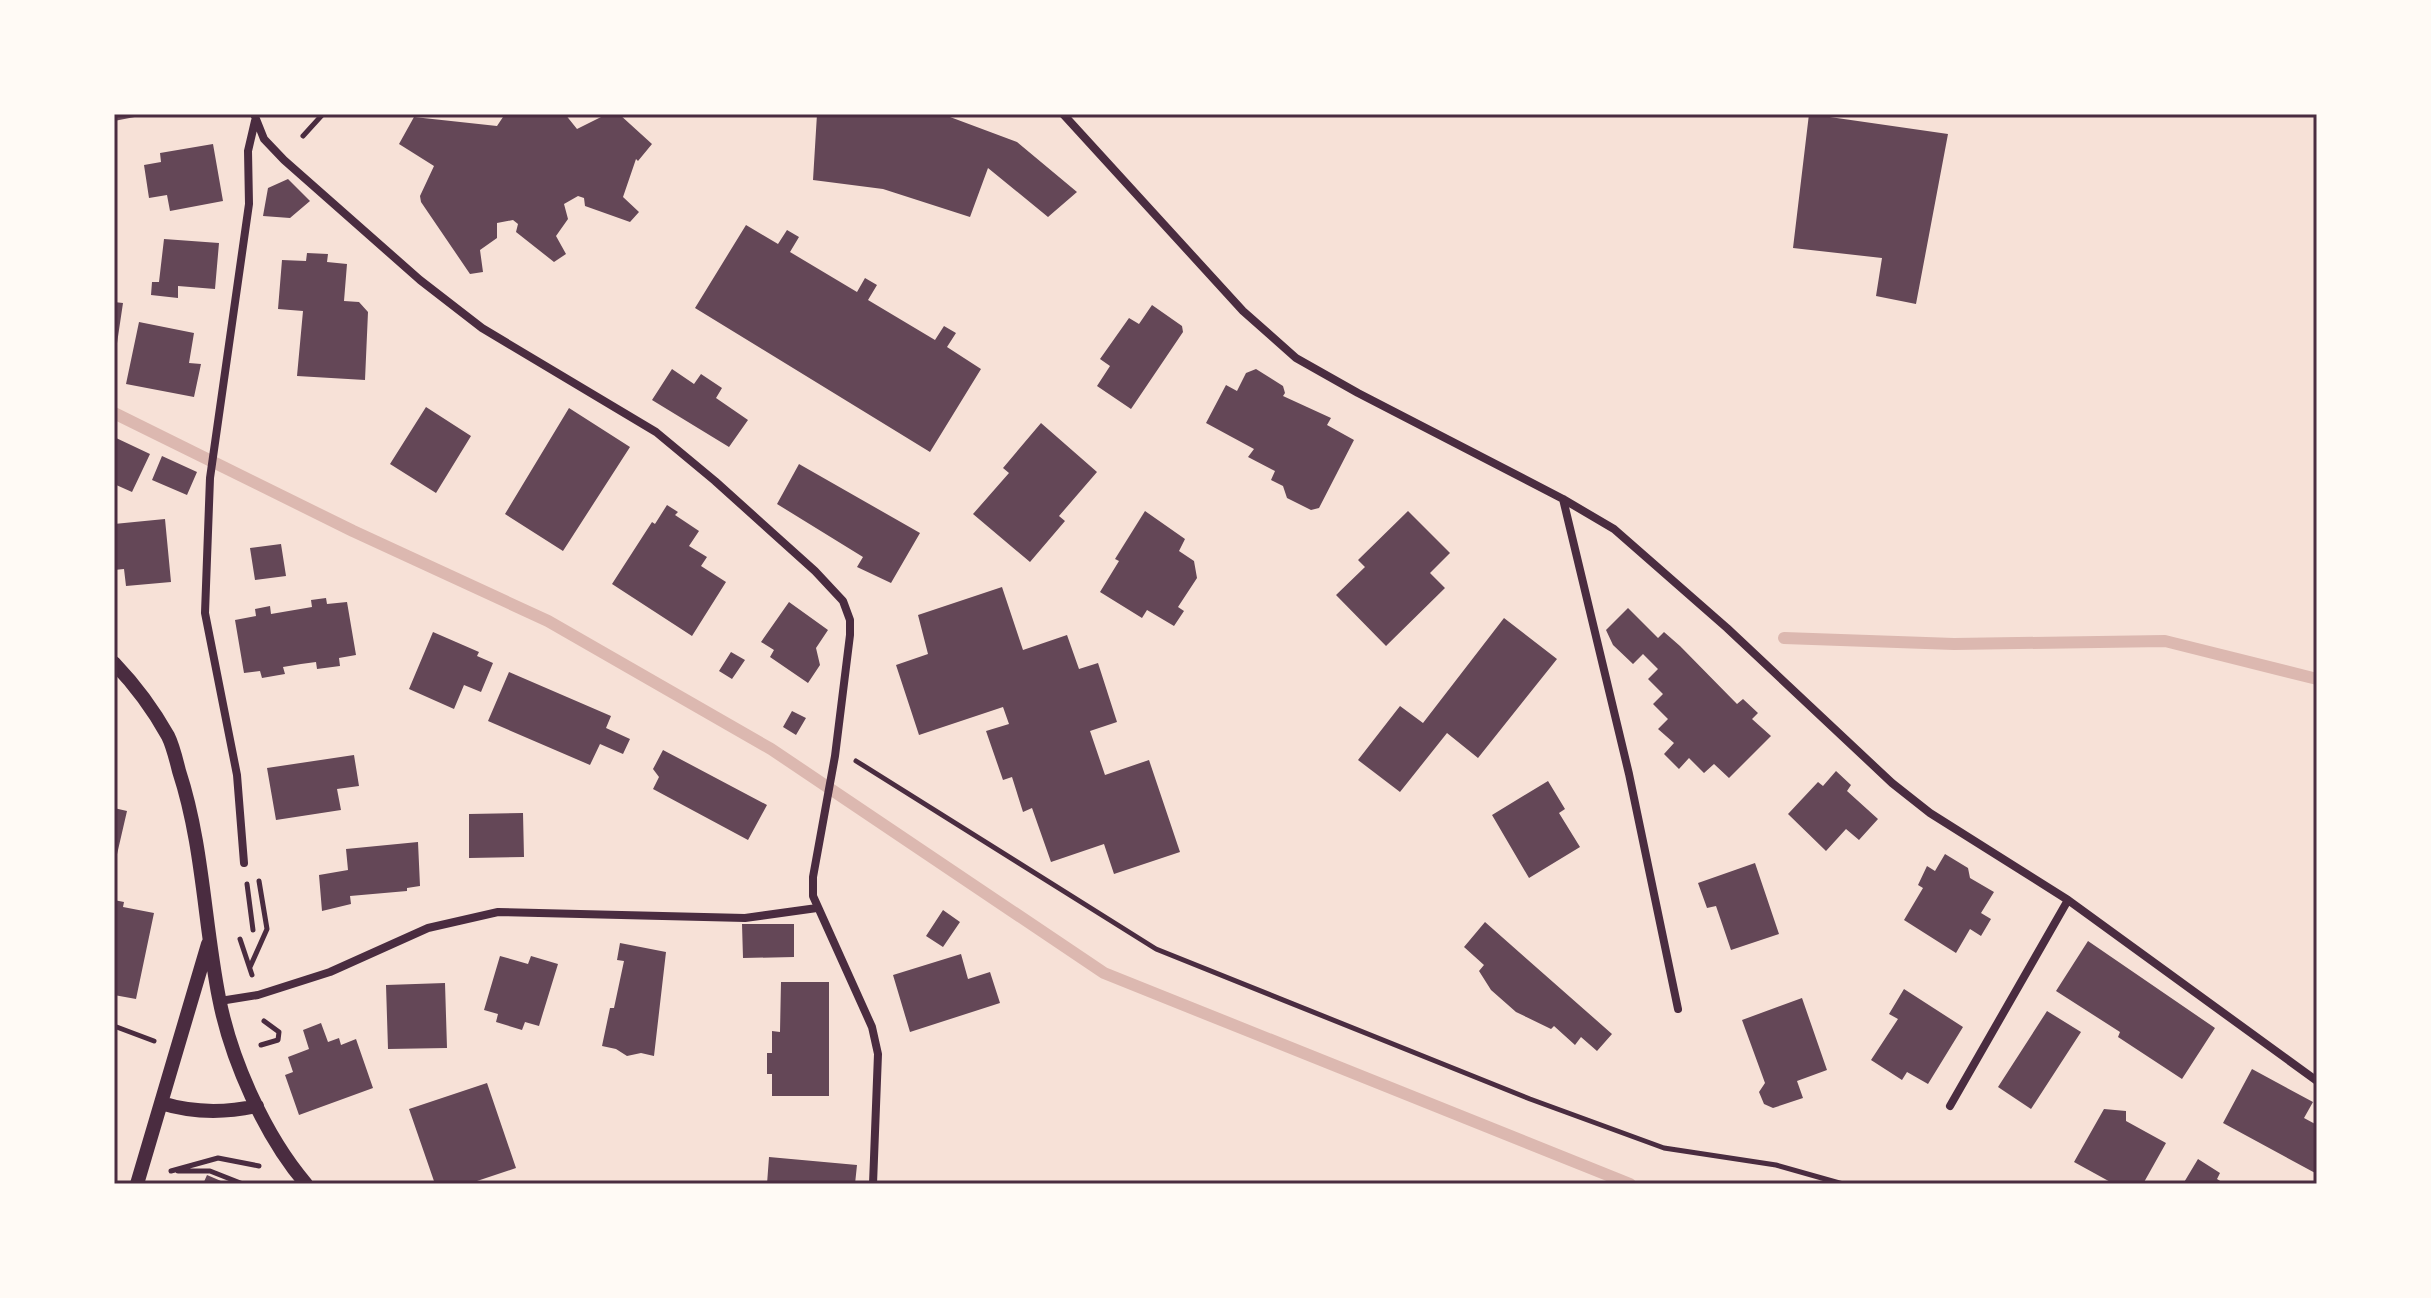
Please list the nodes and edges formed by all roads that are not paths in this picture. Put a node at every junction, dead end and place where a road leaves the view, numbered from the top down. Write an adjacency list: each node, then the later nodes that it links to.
1 (1063, 114): 3 (street)
2 (254, 117): 5 (street); 7 (street)
3 (1563, 499): 6 (street); 10 (street)
4 (114, 663): 8 (street)
5 (244, 863)
6 (2068, 900): 11 (street); 14 (street)
7 (817, 908): 9 (street); 17 (street)
8 (209, 940): 9 (street); 12 (street)
9 (220, 1001): 13 (street)
10 (1678, 1009)
11 (2317, 1081)
12 (161, 1103): 13 (street); 15 (street)
13 (257, 1106): 16 (street)
14 (1950, 1106)
15 (139, 1177)
16 (306, 1184)
17 (873, 1184)

